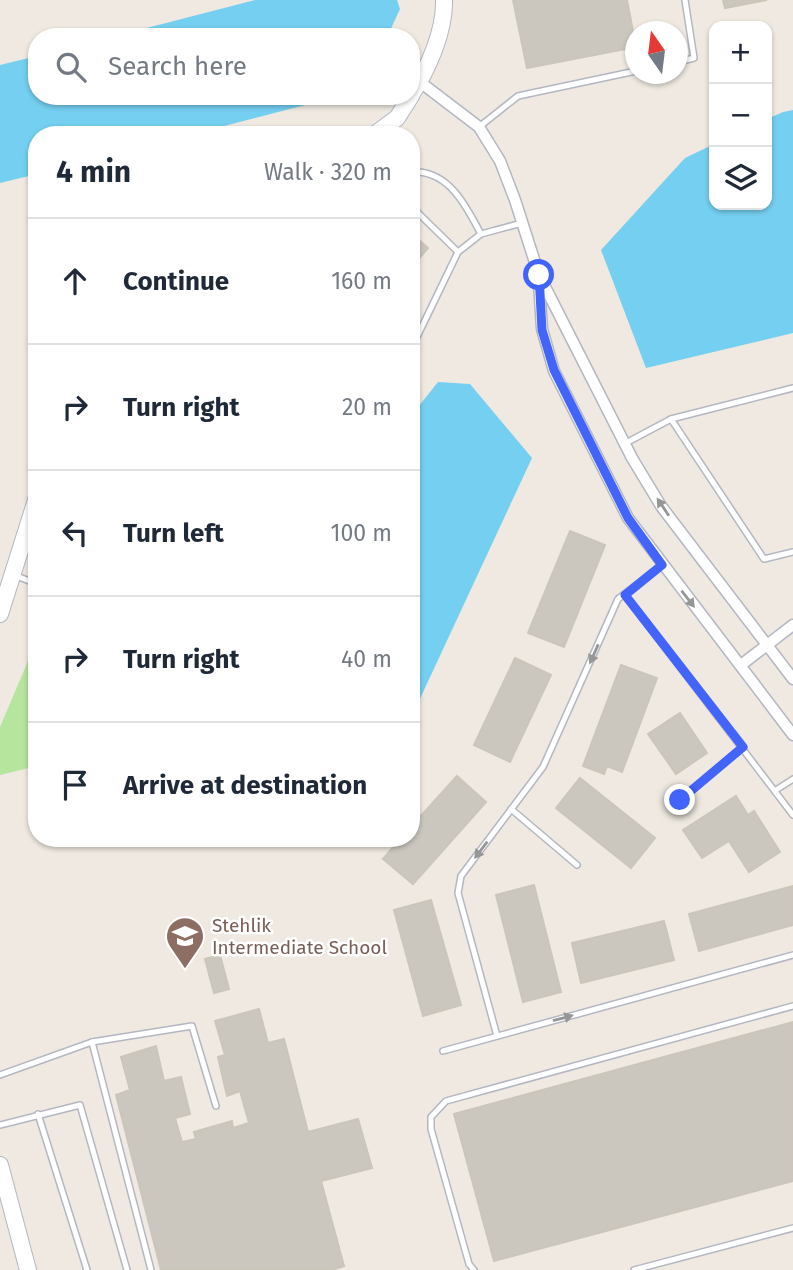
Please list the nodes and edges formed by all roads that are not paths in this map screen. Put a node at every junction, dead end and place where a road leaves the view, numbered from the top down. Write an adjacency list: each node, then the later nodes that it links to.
1 (444, 0): 7 (street)
2 (684, 0): 3 (lane)
3 (688, 21)
4 (688, 23): 5 (lane)
5 (688, 59)
6 (625, 73): 11 (lane)
7 (420, 78)
8 (420, 94): 11 (street)
9 (405, 105): 10 (street)
10 (386, 126)
11 (478, 127): 14 (street)
12 (420, 172): 15 (lane)
13 (420, 215): 16 (lane)
14 (522, 223): 15 (lane); 17 (street)
15 (481, 234): 16 (lane)
16 (458, 251): 18 (lane)
17 (539, 275): 21 (street); 24 (street)
18 (420, 331)
19 (793, 388): 20 (lane)
20 (671, 419): 21 (lane); 23 (lane)
21 (625, 444): 30 (street, one-way to 21)
22 (28, 525): 25 (street)
23 (793, 552)
24 (662, 565): 27 (lane); 31 (street, one-way to 31)
25 (12, 575): 26 (lane); 28 (street)
26 (28, 581)
27 (625, 595): 34 (lane); 38 (lane, one-way to 38)
28 (0, 614)
29 (793, 625): 30 (street)
30 (767, 645): 31 (street); 32 (street)
31 (741, 665): 33 (street)
32 (793, 679)
33 (793, 735)
34 (743, 747): 36 (lane); 37 (lane)
35 (793, 779): 36 (lane)
36 (776, 790): 39 (lane)
37 (680, 800)
38 (512, 809): 40 (lane); 43 (lane, one-way to 43)
39 (792, 812)
40 (577, 865)
41 (793, 955): 43 (lane, one-way to 41)
42 (793, 1006): 57 (lane)
43 (497, 1036): 45 (lane)
44 (92, 1042): 46 (lane); 47 (lane); 56 (lane)
45 (443, 1051)
46 (0, 1075)
47 (216, 1106)
48 (38, 1114): 49 (lane); 54 (lane); 55 (lane)
49 (0, 1125)
50 (0, 1168): 51 (street)
51 (5, 1209): 53 (street)
52 (793, 1228): 58 (lane)
53 (28, 1270)
54 (87, 1270)
55 (127, 1270)
56 (152, 1270)
57 (474, 1270)
58 (634, 1270)

